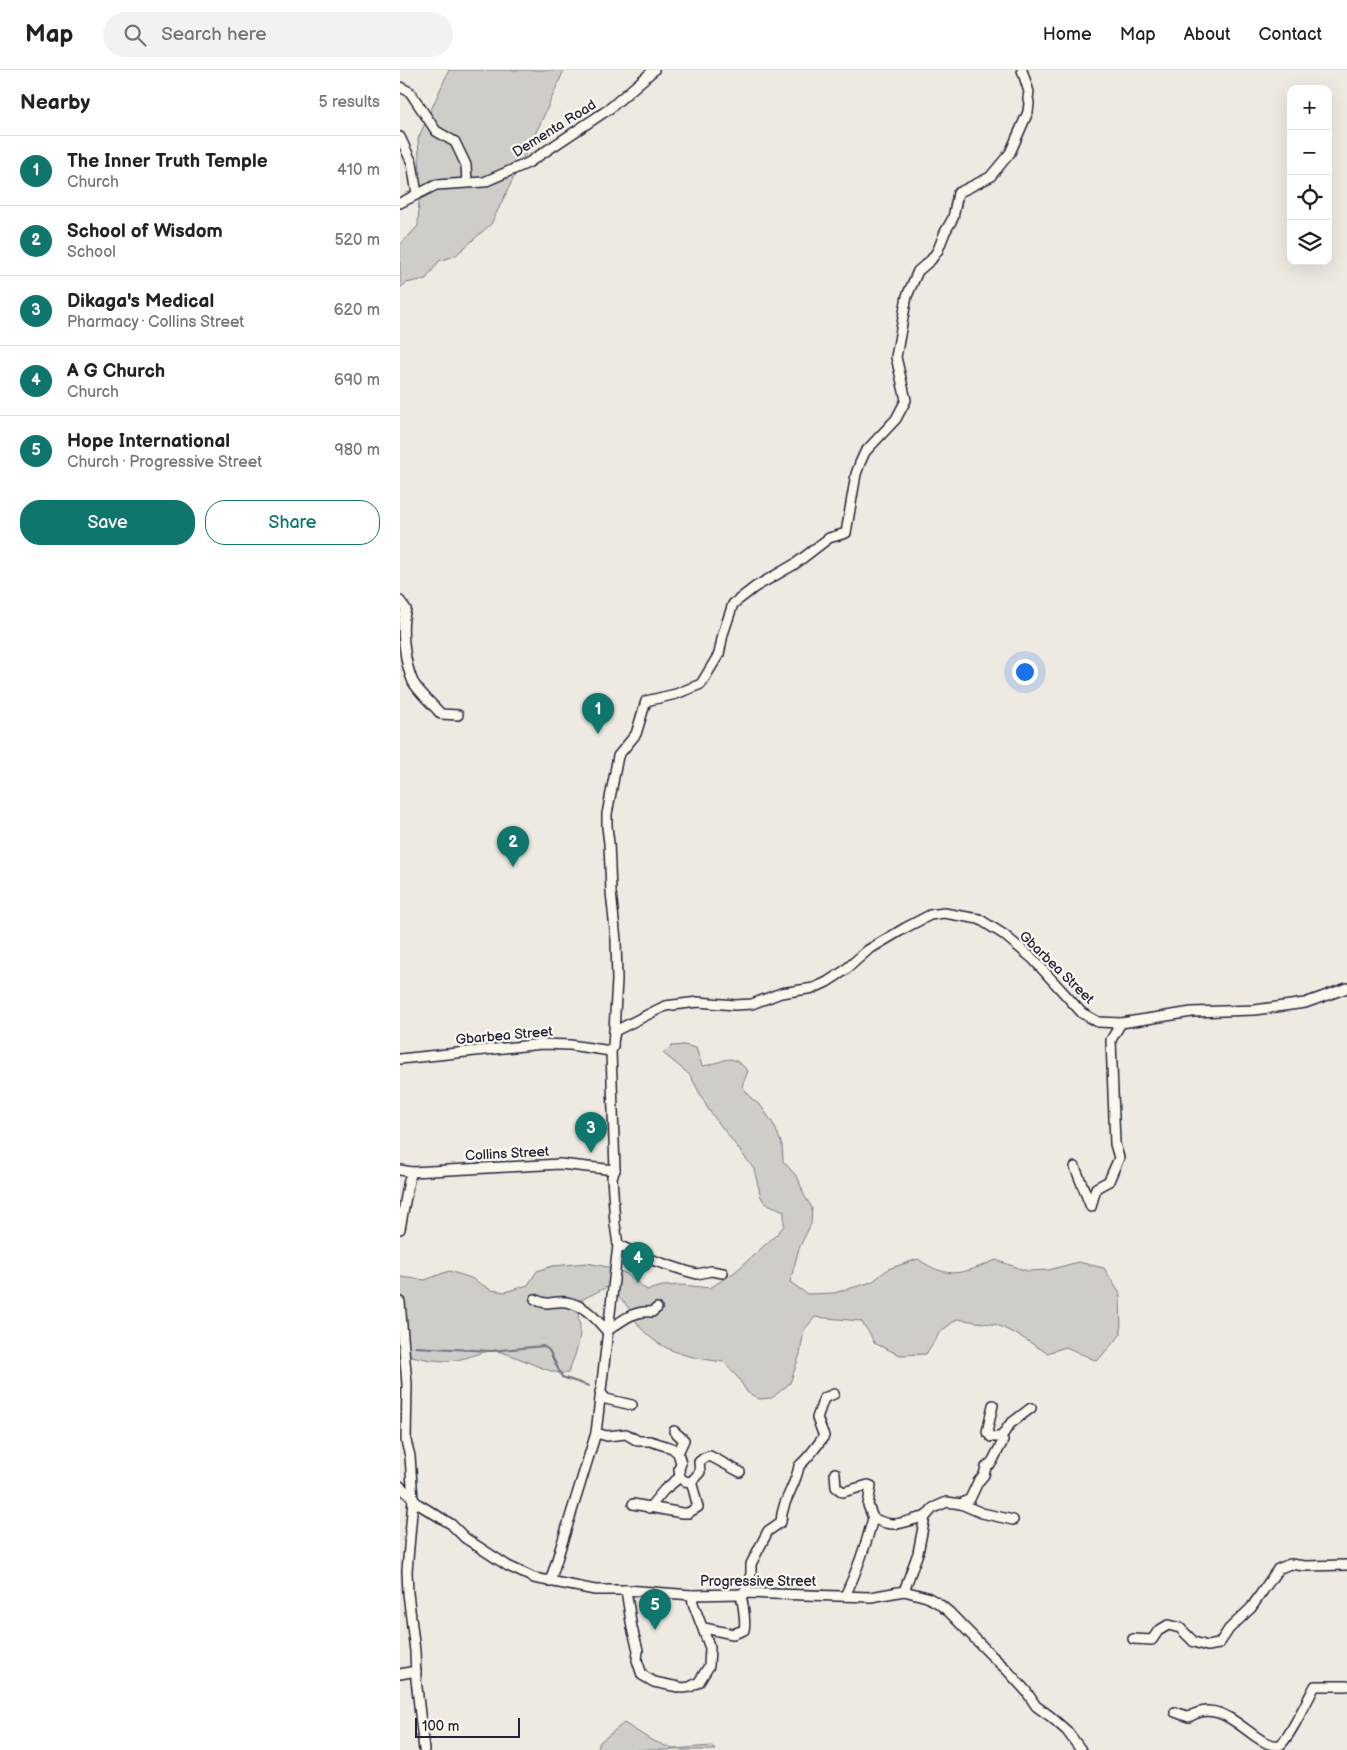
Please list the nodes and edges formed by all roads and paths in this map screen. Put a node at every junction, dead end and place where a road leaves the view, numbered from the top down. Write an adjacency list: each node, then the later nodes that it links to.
1 (654, 70): 5 (street, Dementa Road)
2 (1022, 70): 12 (street)
3 (400, 87): 5 (street)
4 (400, 137): 6 (street)
5 (467, 182): 6 (street, Dementa Road)
6 (417, 194): 7 (street, Dementa Road)
7 (400, 203)
8 (400, 601): 9 (street)
9 (458, 716)
10 (1347, 988): 11 (street, Gbarbea Street)
11 (1121, 1023): 12 (street, Gbarbea Street); 14 (street)
12 (612, 1049): 13 (street, Gbarbea Street); 16 (street)
13 (400, 1060)
14 (1074, 1167)
15 (400, 1170): 17 (street, Collins Street)
16 (615, 1170): 17 (street, Collins Street); 19 (street)
17 (412, 1172): 18 (street)
18 (400, 1229)
19 (618, 1245): 20 (street); 24 (street)
20 (724, 1274)
21 (535, 1299): 24 (street)
22 (400, 1302): 39 (street)
23 (657, 1308): 24 (street)
24 (607, 1331): 25 (street)
25 (600, 1392): 27 (street); 31 (street)
26 (834, 1394): 50 (street)
27 (632, 1405)
28 (993, 1405): 32 (street)
29 (1031, 1408): 32 (street)
30 (674, 1431): 33 (street)
31 (596, 1433): 33 (street); 47 (street)
32 (1001, 1437): 41 (street)
33 (678, 1453): 36 (street)
34 (740, 1472): 37 (street)
35 (835, 1473): 44 (street)
36 (680, 1477): 37 (street); 42 (street)
37 (690, 1482): 42 (street)
38 (400, 1486): 39 (street, Progressive Street)
39 (413, 1500): 47 (street, Progressive Street); 55 (street)
40 (633, 1504): 42 (street)
41 (961, 1504): 43 (street); 45 (street)
42 (649, 1508)
43 (925, 1516): 44 (street); 49 (street)
44 (873, 1518): 52 (street)
45 (1013, 1520)
46 (1347, 1565): 54 (street)
47 (550, 1582): 48 (street, Progressive Street)
48 (626, 1590): 51 (street, Progressive Street); 53 (street)
49 (904, 1591): 52 (street, Progressive Street); 60 (street, Progressive Street)
50 (742, 1594): 51 (street, Progressive Street); 52 (street, Progressive Street); 53 (street)
51 (692, 1595): 53 (street)
52 (845, 1596)
53 (704, 1628)
54 (1133, 1639)
55 (416, 1671): 56 (street); 59 (street)
56 (400, 1674)
57 (1347, 1686): 58 (street)
58 (1175, 1712)
59 (424, 1750)
60 (1081, 1750)

